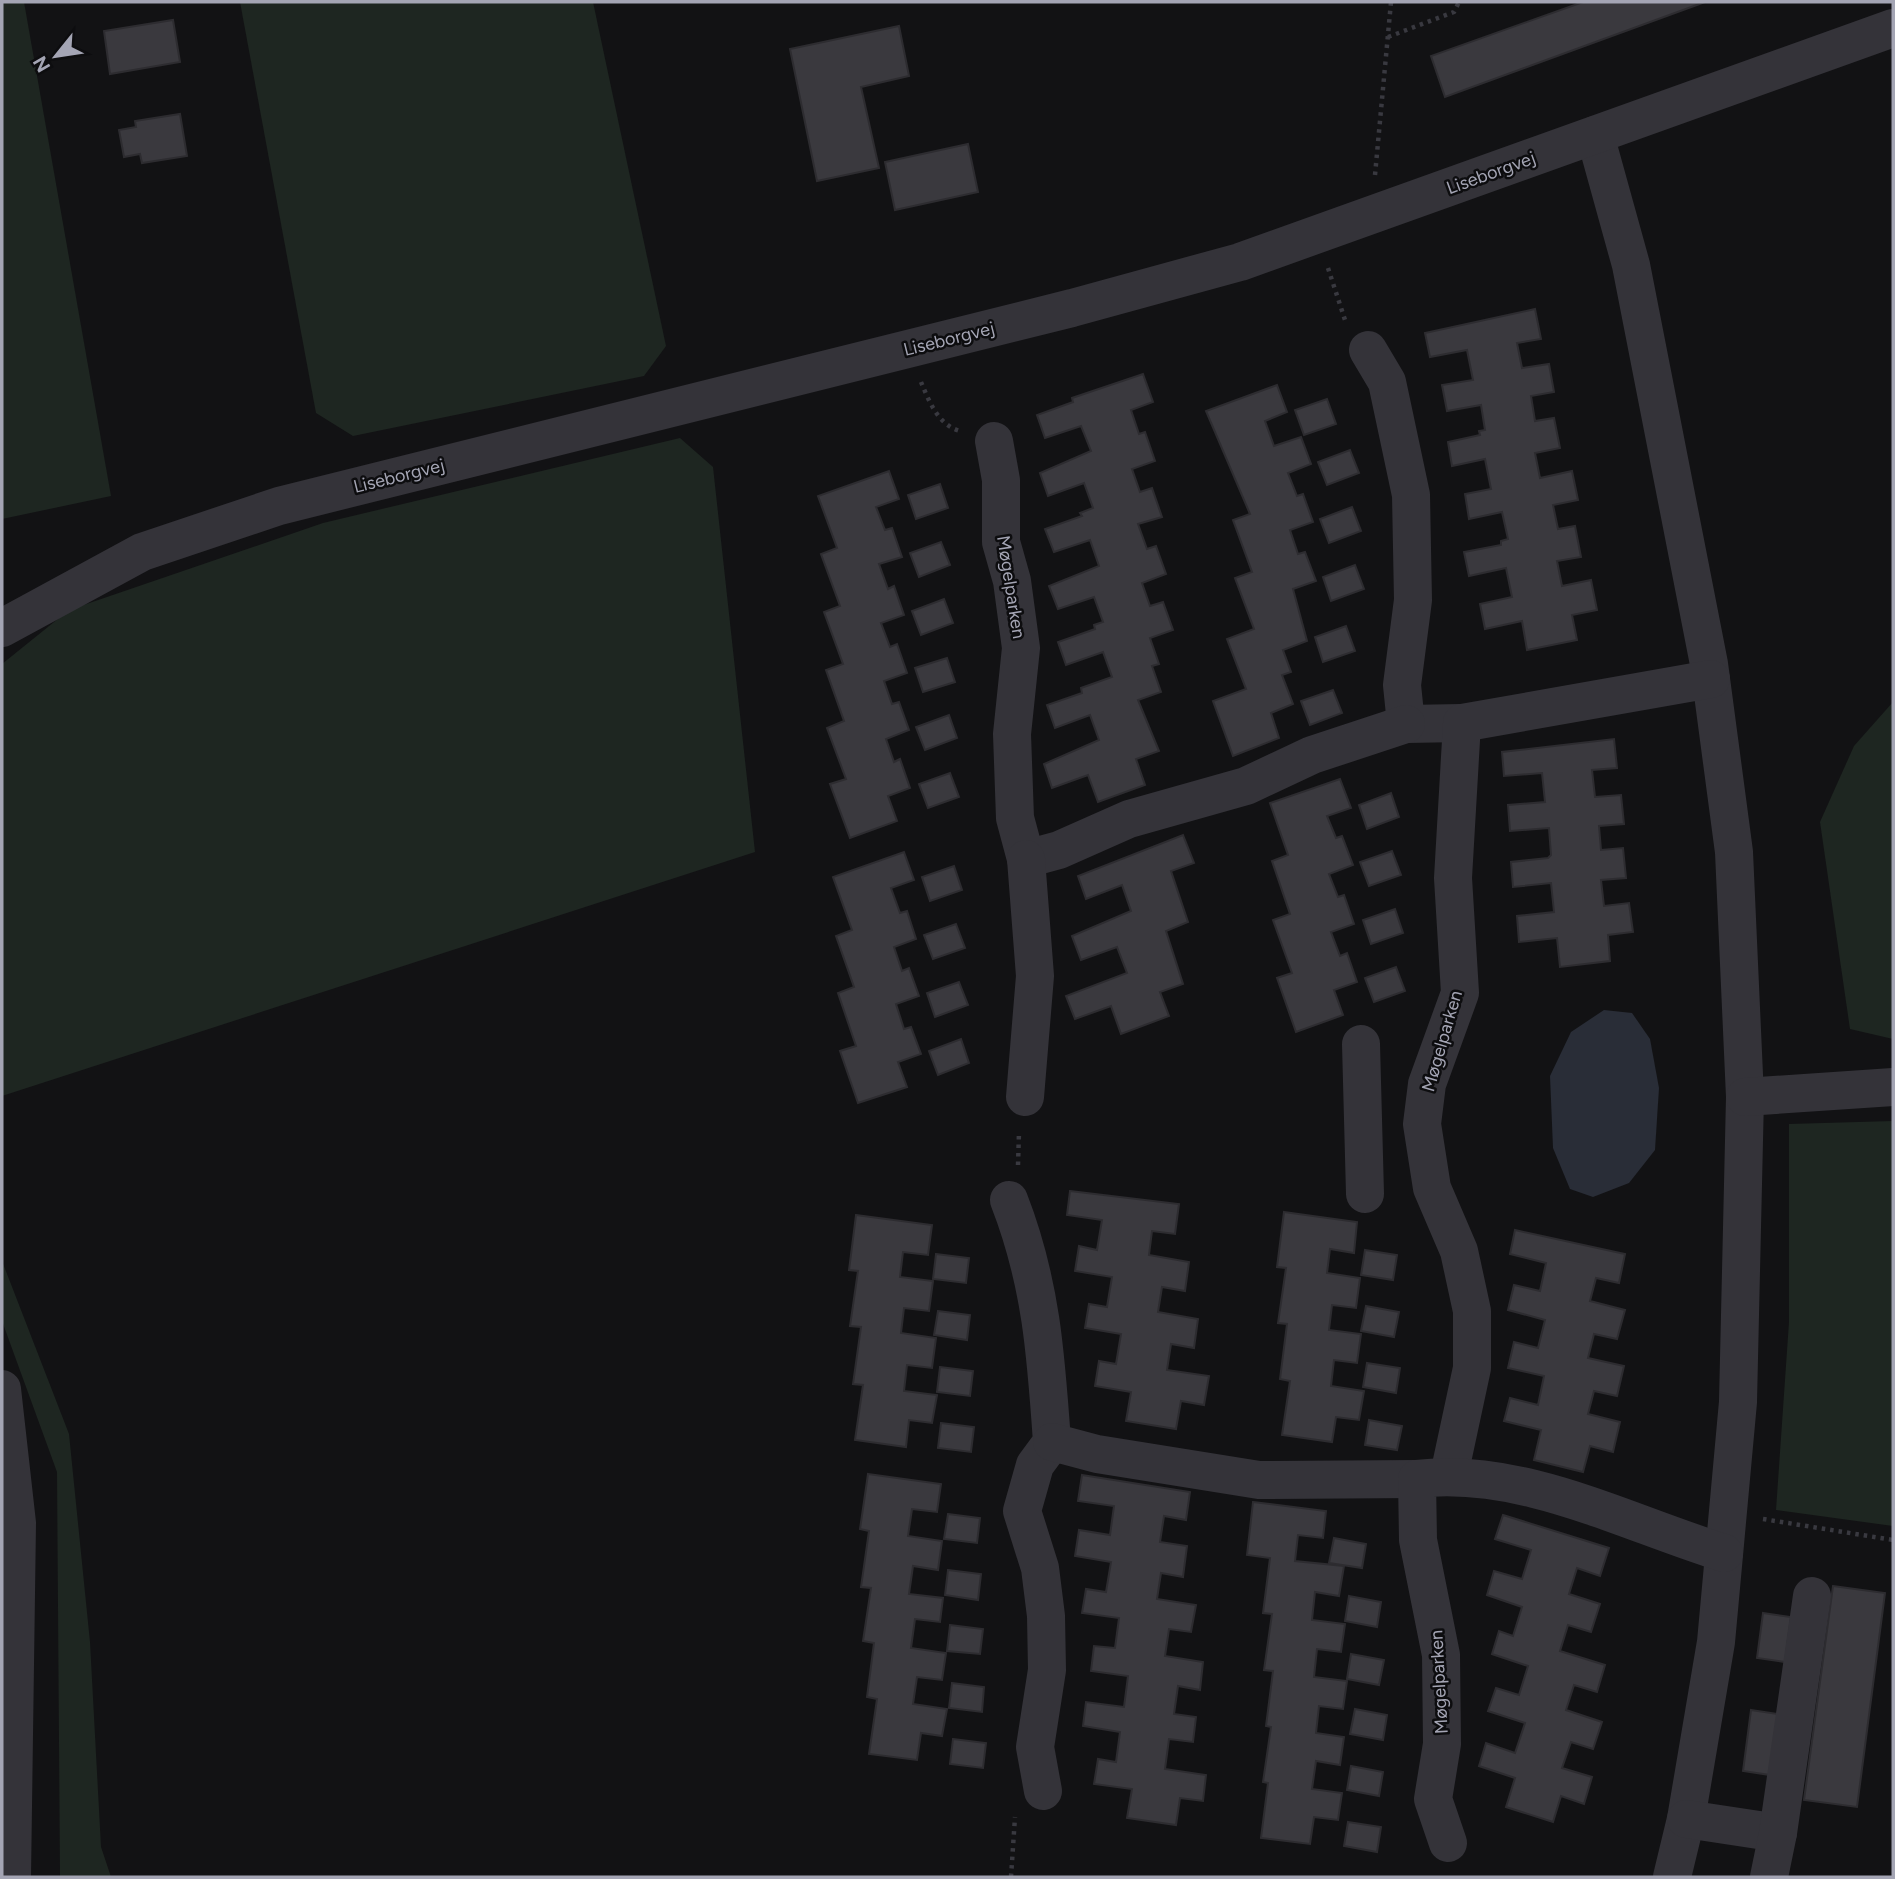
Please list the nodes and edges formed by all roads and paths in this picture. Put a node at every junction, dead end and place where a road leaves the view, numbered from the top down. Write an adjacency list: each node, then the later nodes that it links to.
1 (1391, 2): 4 (path)
2 (1460, 2): 4 (path)
3 (1893, 27): 5 (street, Liseborgvej)
4 (1388, 37): 6 (path)
5 (1595, 135): 6 (street, Liseborgvej); 12 (street)
6 (1376, 215): 7 (street, Liseborgvej)
7 (1317, 234): 8 (street, Liseborgvej); 9 (path)
8 (908, 349): 10 (path); 11 (street, Liseborgvej)
9 (1368, 350): 14 (street)
10 (994, 441): 15 (street, Møgelparken)
11 (2, 628)
12 (1710, 671): 13 (street); 19 (street)
13 (1462, 723): 14 (street); 20 (street, Møgelparken)
14 (1406, 724): 15 (street)
15 (1026, 859): 18 (street, Møgelparken)
16 (1361, 1044): 21 (street)
17 (1893, 1087): 19 (street)
18 (1025, 1097): 23 (path)
19 (1745, 1097): 27 (street)
20 (1422, 1124): 21 (street); 26 (street, Møgelparken)
21 (1363, 1127): 22 (street)
22 (1365, 1194)
23 (1009, 1200): 25 (street)
24 (2, 1390): 34 (street)
25 (1052, 1442): 26 (street); 30 (street)
26 (1433, 1477): 27 (street); 33 (street, Møgelparken)
27 (1725, 1535): 28 (path); 31 (street)
28 (1893, 1539)
29 (1812, 1597): 32 (street)
30 (1042, 1791): 35 (path)
31 (1686, 1819): 32 (street); 36 (street)
32 (1778, 1833): 37 (street)
33 (1448, 1843)
34 (12, 1877)
35 (1011, 1877)
36 (1672, 1877)
37 (1769, 1877)

